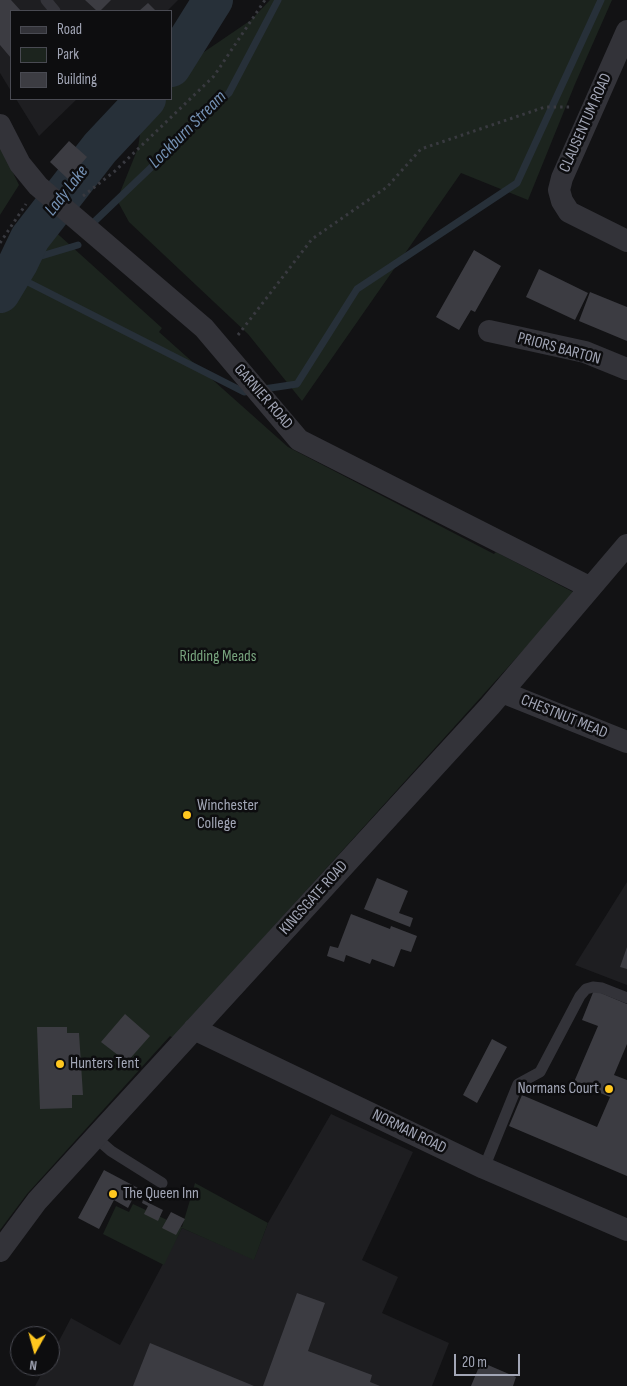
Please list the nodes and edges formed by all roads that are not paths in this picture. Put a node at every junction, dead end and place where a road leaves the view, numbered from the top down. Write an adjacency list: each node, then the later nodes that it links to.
1 (46, 0): 2 (lane)
2 (55, 10)
3 (627, 31): 5 (street, CLAUSENTUM ROAD)
4 (0, 126): 9 (street, GARNIER ROAD)
5 (627, 240)
6 (489, 332): 7 (street, PRIORS BARTON)
7 (627, 369)
8 (627, 545): 9 (street, KINGSGATE ROAD)
9 (589, 587): 10 (street, KINGSGATE ROAD)
10 (502, 692): 11 (street, CHESTNUT MEAD); 13 (street, KINGSGATE ROAD)
11 (627, 742)
12 (627, 998): 15 (lane)
13 (194, 1029): 14 (street, KINGSGATE ROAD); 15 (street, NORMAN ROAD)
14 (95, 1137): 16 (lane); 18 (street, KINGSGATE ROAD)
15 (484, 1168): 17 (street, NORMAN ROAD)
16 (162, 1183)
17 (627, 1230)
18 (0, 1251)

